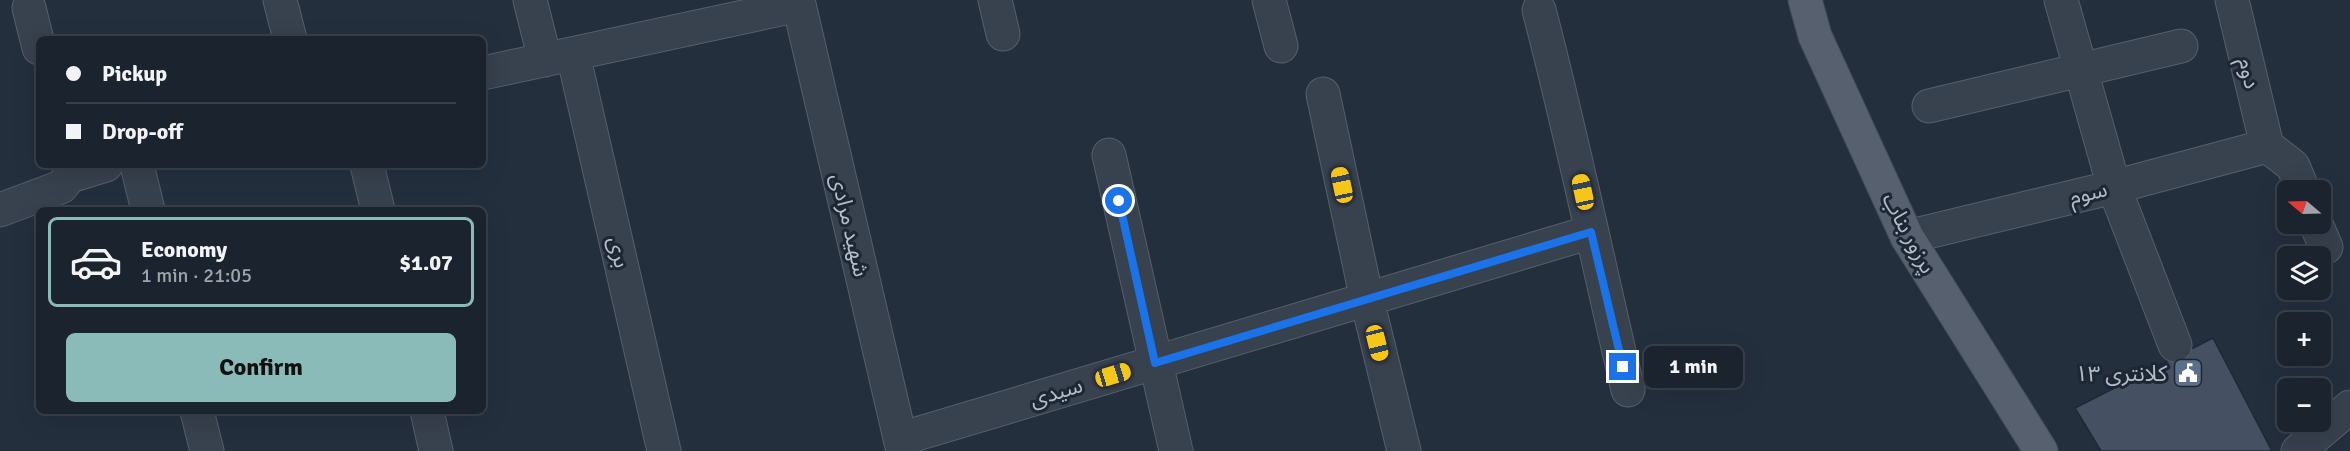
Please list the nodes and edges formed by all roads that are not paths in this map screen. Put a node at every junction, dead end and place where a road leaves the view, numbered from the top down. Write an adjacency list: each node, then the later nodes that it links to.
1 (280, 0): 13 (street)
2 (530, 0): 16 (street, بری)
3 (995, 0): 11 (street)
4 (1269, 0): 14 (street)
5 (1805, 0): 32 (main road, پرزور بناب)
6 (2061, 0): 17 (street)
7 (2232, 0): 21 (street, دوم)
8 (798, 3): 16 (street); 40 (street, شهید مرادی)
9 (29, 8): 12 (street)
10 (1539, 10): 31 (street)
11 (1003, 34)
12 (36, 36)
13 (289, 36)
14 (1281, 46)
15 (2181, 46): 17 (street)
16 (559, 57): 18 (street); 43 (street, بری)
17 (2081, 71): 20 (street); 27 (street)
18 (486, 72)
19 (1323, 94): 33 (street)
20 (1929, 106)
21 (2267, 146): 26 (street); 27 (street, سوم)
22 (1109, 155): 35 (street)
23 (138, 168): 28 (street)
24 (368, 168): 29 (street)
25 (69, 170): 30 (street)
26 (2299, 180)
27 (2114, 187): 32 (street, سوم); 34 (street)
28 (147, 207)
29 (377, 207)
30 (0, 210)
31 (1591, 232): 33 (street, سیدی); 36 (street)
32 (1908, 237): 46 (main road, پرزور بناب)
33 (1366, 300): 35 (street, سیدی); 45 (street)
34 (2175, 345)
35 (1155, 363): 40 (street, سیدی); 44 (street)
36 (1628, 390)
37 (2350, 407): 47 (street)
38 (198, 414): 41 (street)
39 (428, 414): 42 (street)
40 (902, 445)
41 (207, 451)
42 (436, 451)
43 (664, 451)
44 (1176, 451)
45 (1404, 451)
46 (2041, 451)
47 (2298, 451)

